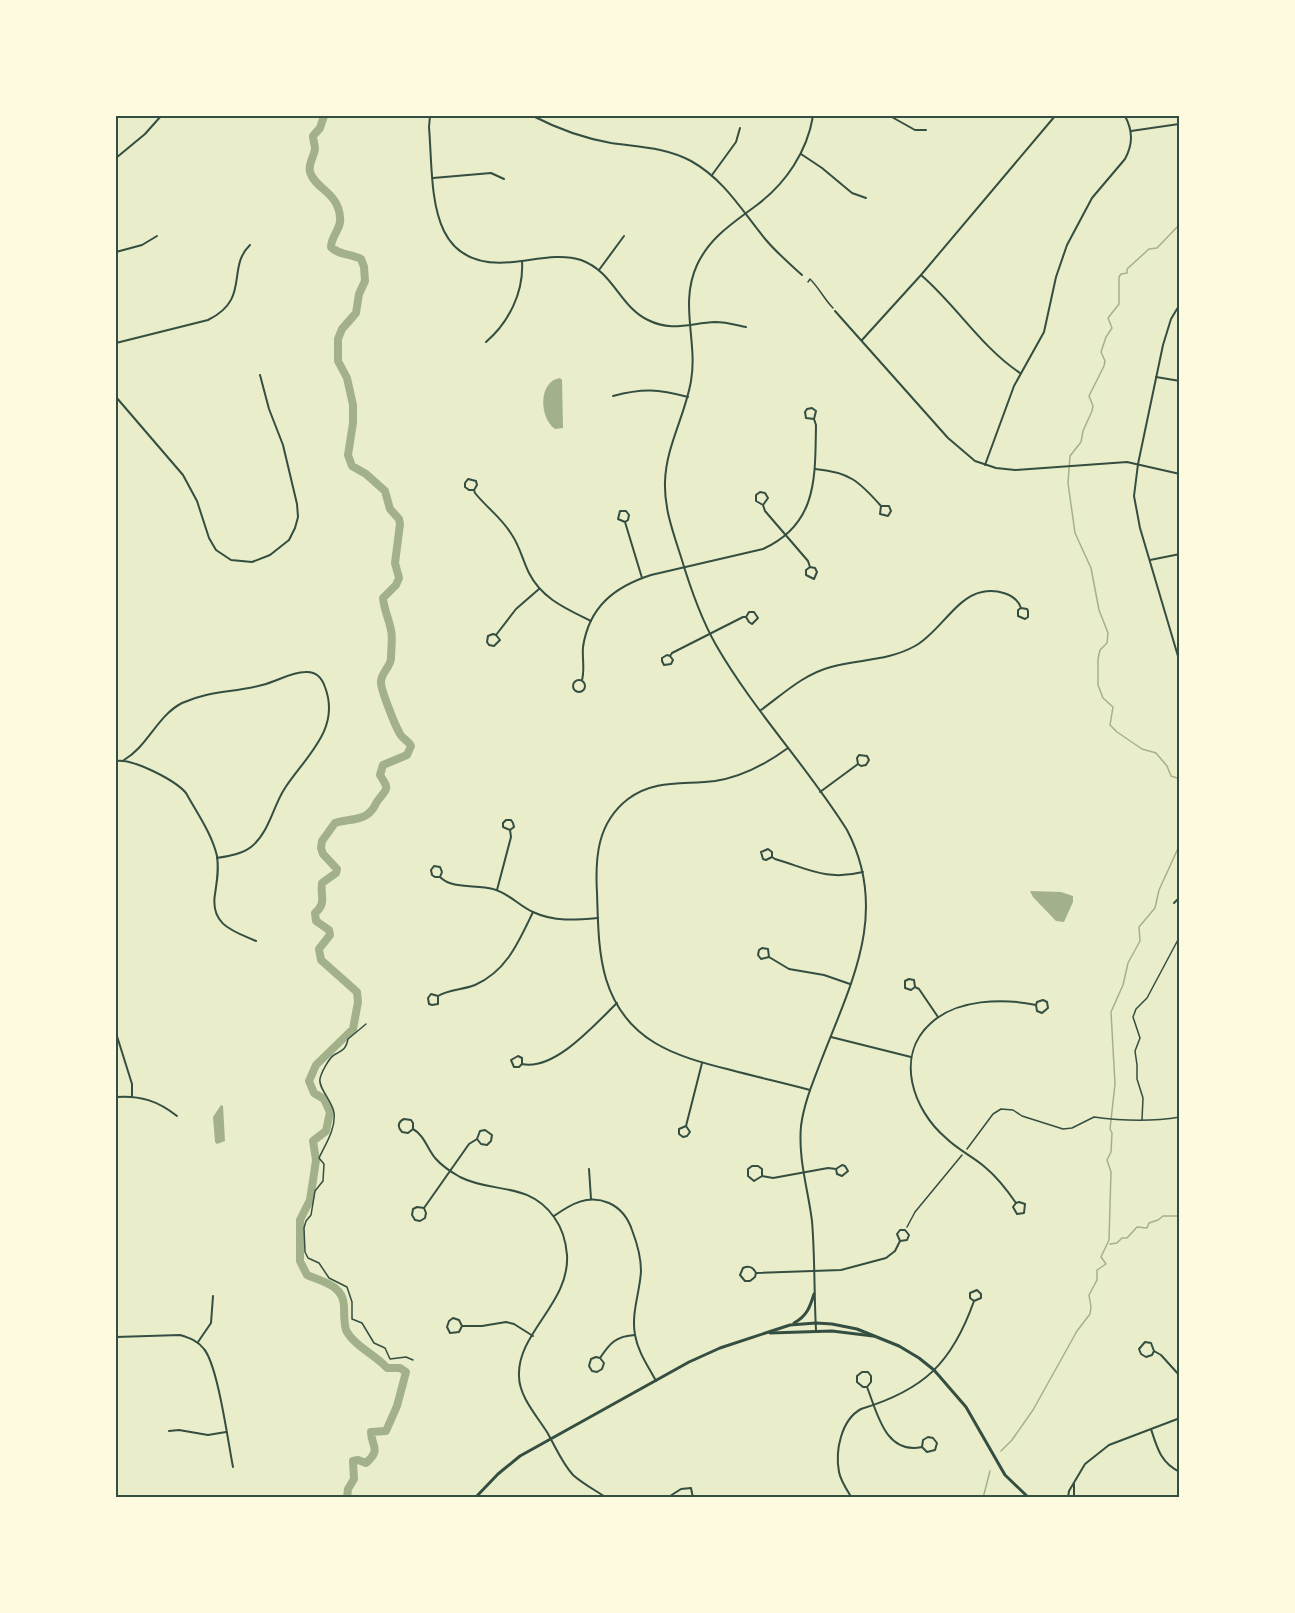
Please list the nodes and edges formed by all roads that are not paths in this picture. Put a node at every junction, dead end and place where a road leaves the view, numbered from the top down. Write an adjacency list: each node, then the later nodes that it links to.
1 (161, 116): 13 (street)
2 (430, 116): 15 (street)
3 (533, 116): 14 (street)
4 (813, 116): 12 (street)
5 (890, 116): 10 (street)
6 (1055, 116): 26 (street)
7 (1125, 116): 11 (street)
8 (1179, 124): 11 (street)
9 (740, 128): 14 (street)
10 (926, 130)
11 (1131, 131): 34 (street)
12 (801, 154): 17 (street); 18 (street)
13 (116, 158)
14 (712, 175): 18 (street)
15 (433, 178): 16 (street); 23 (street)
16 (504, 178)
17 (866, 198)
18 (746, 213): 25 (street); 29 (street)
19 (157, 236): 22 (street)
20 (624, 236): 24 (street)
21 (250, 244): 33 (street)
22 (116, 252)
23 (522, 261): 24 (street); 32 (street)
24 (599, 270): 29 (street)
25 (802, 275)
26 (921, 275): 31 (street); 34 (street)
27 (1179, 304): 36 (street)
28 (835, 311): 31 (street)
29 (689, 326): 30 (street); 40 (street)
30 (746, 327)
31 (862, 340): 43 (street)
32 (486, 342)
33 (116, 343)
34 (1020, 374): 43 (street)
35 (260, 375): 39 (street)
36 (1156, 377): 37 (street); 42 (street)
37 (1179, 381)
38 (613, 396): 40 (street)
39 (116, 397)
40 (688, 397): 54 (street)
41 (814, 419): 44 (street)
42 (1138, 464): 43 (street); 45 (street); 52 (street)
43 (985, 465)
44 (815, 469): 48 (street); 50 (street)
45 (1179, 474)
46 (474, 490): 46 (street); 56 (street)
47 (763, 504): 47 (street); 50 (street)
48 (881, 506)
49 (625, 522): 55 (street)
50 (786, 534): 53 (street); 54 (street)
51 (1179, 554): 52 (street)
52 (1150, 560): 63 (street)
53 (810, 567)
54 (684, 568): 55 (street); 60 (street)
55 (642, 578): 59 (street)
56 (539, 589): 59 (street); 61 (street)
57 (1021, 608): 65 (street)
58 (746, 617): 58 (street); 60 (street)
59 (591, 621): 64 (street)
60 (710, 633): 62 (street); 65 (street)
61 (496, 635): 61 (street)
62 (670, 656)
63 (1179, 663)
64 (582, 680): 64 (street)
65 (761, 710): 66 (street)
66 (788, 748): 70 (street); 80 (street)
67 (124, 760): 68 (street); 73 (street); 73 (street)
68 (116, 761)
69 (858, 764): 70 (street)
70 (820, 792): 74 (street)
71 (510, 830): 76 (street)
72 (772, 857): 74 (street)
73 (217, 858): 81 (street)
74 (863, 872): 83 (street)
75 (440, 877): 76 (street)
76 (497, 890): 79 (street)
77 (1179, 897): 78 (street)
78 (1174, 903)
79 (533, 912): 80 (street); 85 (street)
80 (598, 918): 86 (street)
81 (256, 941)
82 (769, 957): 83 (street)
83 (850, 984): 90 (street)
84 (915, 987): 88 (street)
85 (438, 996)
86 (617, 1003): 92 (street); 93 (street)
87 (1036, 1005): 87 (street); 88 (street)
88 (938, 1017): 91 (street)
89 (116, 1034): 95 (street)
90 (831, 1036): 91 (street); 94 (street)
91 (911, 1057): 107 (street)
92 (702, 1063): 94 (street); 98 (street)
93 (522, 1064)
94 (810, 1090): 104 (street)
95 (132, 1096): 96 (street); 97 (street)
96 (116, 1097)
97 (177, 1116)
98 (686, 1126)
99 (413, 1129): 99 (street); 103 (street)
100 (477, 1139): 100 (street); 103 (street)
101 (589, 1169): 106 (street)
102 (836, 1169): 104 (street)
103 (450, 1171): 108 (street); 109 (street)
104 (803, 1173): 105 (street); 112 (street)
105 (762, 1176): 105 (street)
106 (591, 1199): 109 (street); 121 (street)
107 (1016, 1203): 107 (street)
108 (424, 1208): 108 (street)
109 (554, 1216): 122 (street)
110 (900, 1241): 110 (street); 112 (street)
111 (756, 1273): 111 (street); 112 (street)
112 (814, 1273): 113 (street)
113 (814, 1294): 116 (street); 117 (street)
114 (213, 1296): 125 (street)
115 (974, 1301): 128 (street)
116 (816, 1323): 117 (street); 119 (street); 124 (street)
117 (790, 1325): 120 (street)
118 (462, 1326): 118 (street); 122 (street)
119 (816, 1330): 120 (street); 124 (street)
120 (768, 1333): 130 (street)
121 (635, 1335): 127 (street); 130 (street)
122 (533, 1336): 137 (street)
123 (116, 1337): 125 (street)
124 (881, 1338): 128 (street)
125 (198, 1342): 136 (street)
126 (1154, 1351): 126 (street); 129 (street)
127 (600, 1358): 127 (street)
128 (934, 1370): 132 (street); 148 (street)
129 (1179, 1376)
130 (656, 1381): 137 (street)
131 (867, 1387): 131 (street); 132 (street)
132 (874, 1405): 138 (street); 147 (street)
133 (1179, 1418): 134 (street)
134 (1151, 1429): 140 (street); 141 (street)
135 (169, 1431): 136 (street)
136 (226, 1432): 139 (street)
137 (551, 1439): 143 (street); 144 (street)
138 (922, 1447): 138 (street)
139 (232, 1467)
140 (1179, 1472)
141 (1074, 1484): 149 (street); 150 (street)
142 (673, 1496): 145 (street); 146 (street)
143 (475, 1497)
144 (607, 1497)
145 (667, 1497)
146 (693, 1497)
147 (852, 1497)
148 (1029, 1497)
149 (1068, 1497)
150 (1074, 1497)

